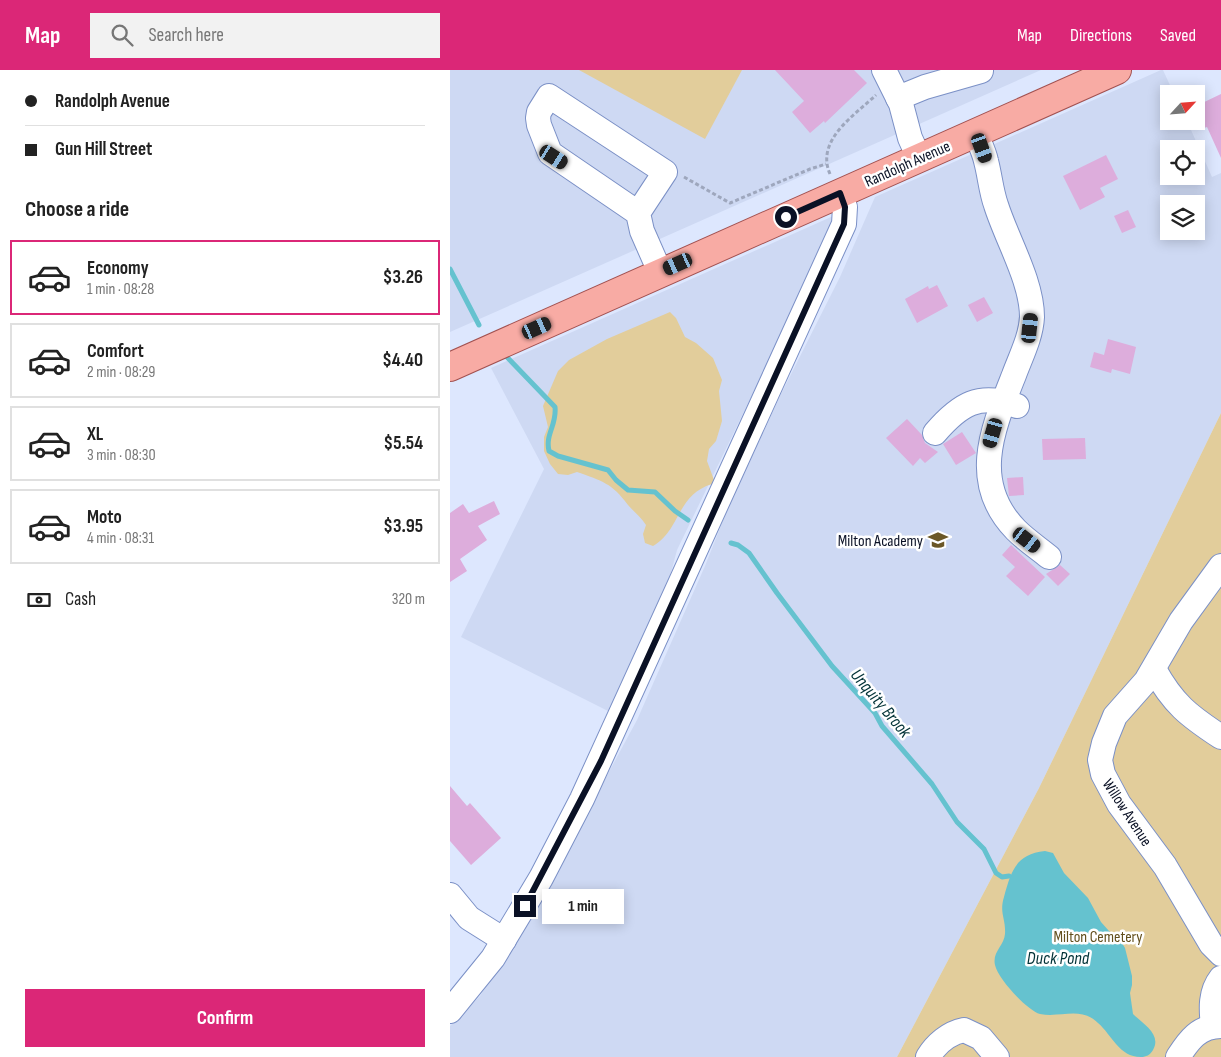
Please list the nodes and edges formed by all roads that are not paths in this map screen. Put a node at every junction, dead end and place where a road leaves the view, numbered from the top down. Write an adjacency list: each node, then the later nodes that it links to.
1 (1117, 70): 4 (main road, Randolph Avenue)
2 (982, 71): 3 (street)
3 (891, 84): 5 (street)
4 (975, 132): 5 (main road, Randolph Avenue); 10 (street)
5 (919, 158): 6 (main road, Randolph Avenue)
6 (840, 193): 8 (main road, Randolph Avenue); 17 (street)
7 (638, 213): 7 (street); 8 (street)
8 (660, 272): 9 (main road, Randolph Avenue)
9 (450, 367)
10 (1011, 404): 11 (street); 12 (street)
11 (935, 433)
12 (1049, 556)
13 (1221, 566): 14 (street, Willow Avenue)
14 (1154, 669): 15 (street); 18 (street, Willow Avenue)
15 (1221, 737)
16 (450, 895): 17 (street)
17 (504, 940): 20 (street)
18 (1221, 954)
19 (1221, 978): 21 (street)
20 (450, 1011)
21 (1217, 1026): 24 (street)
22 (928, 1057): 23 (street)
23 (997, 1057)
24 (1178, 1057)

